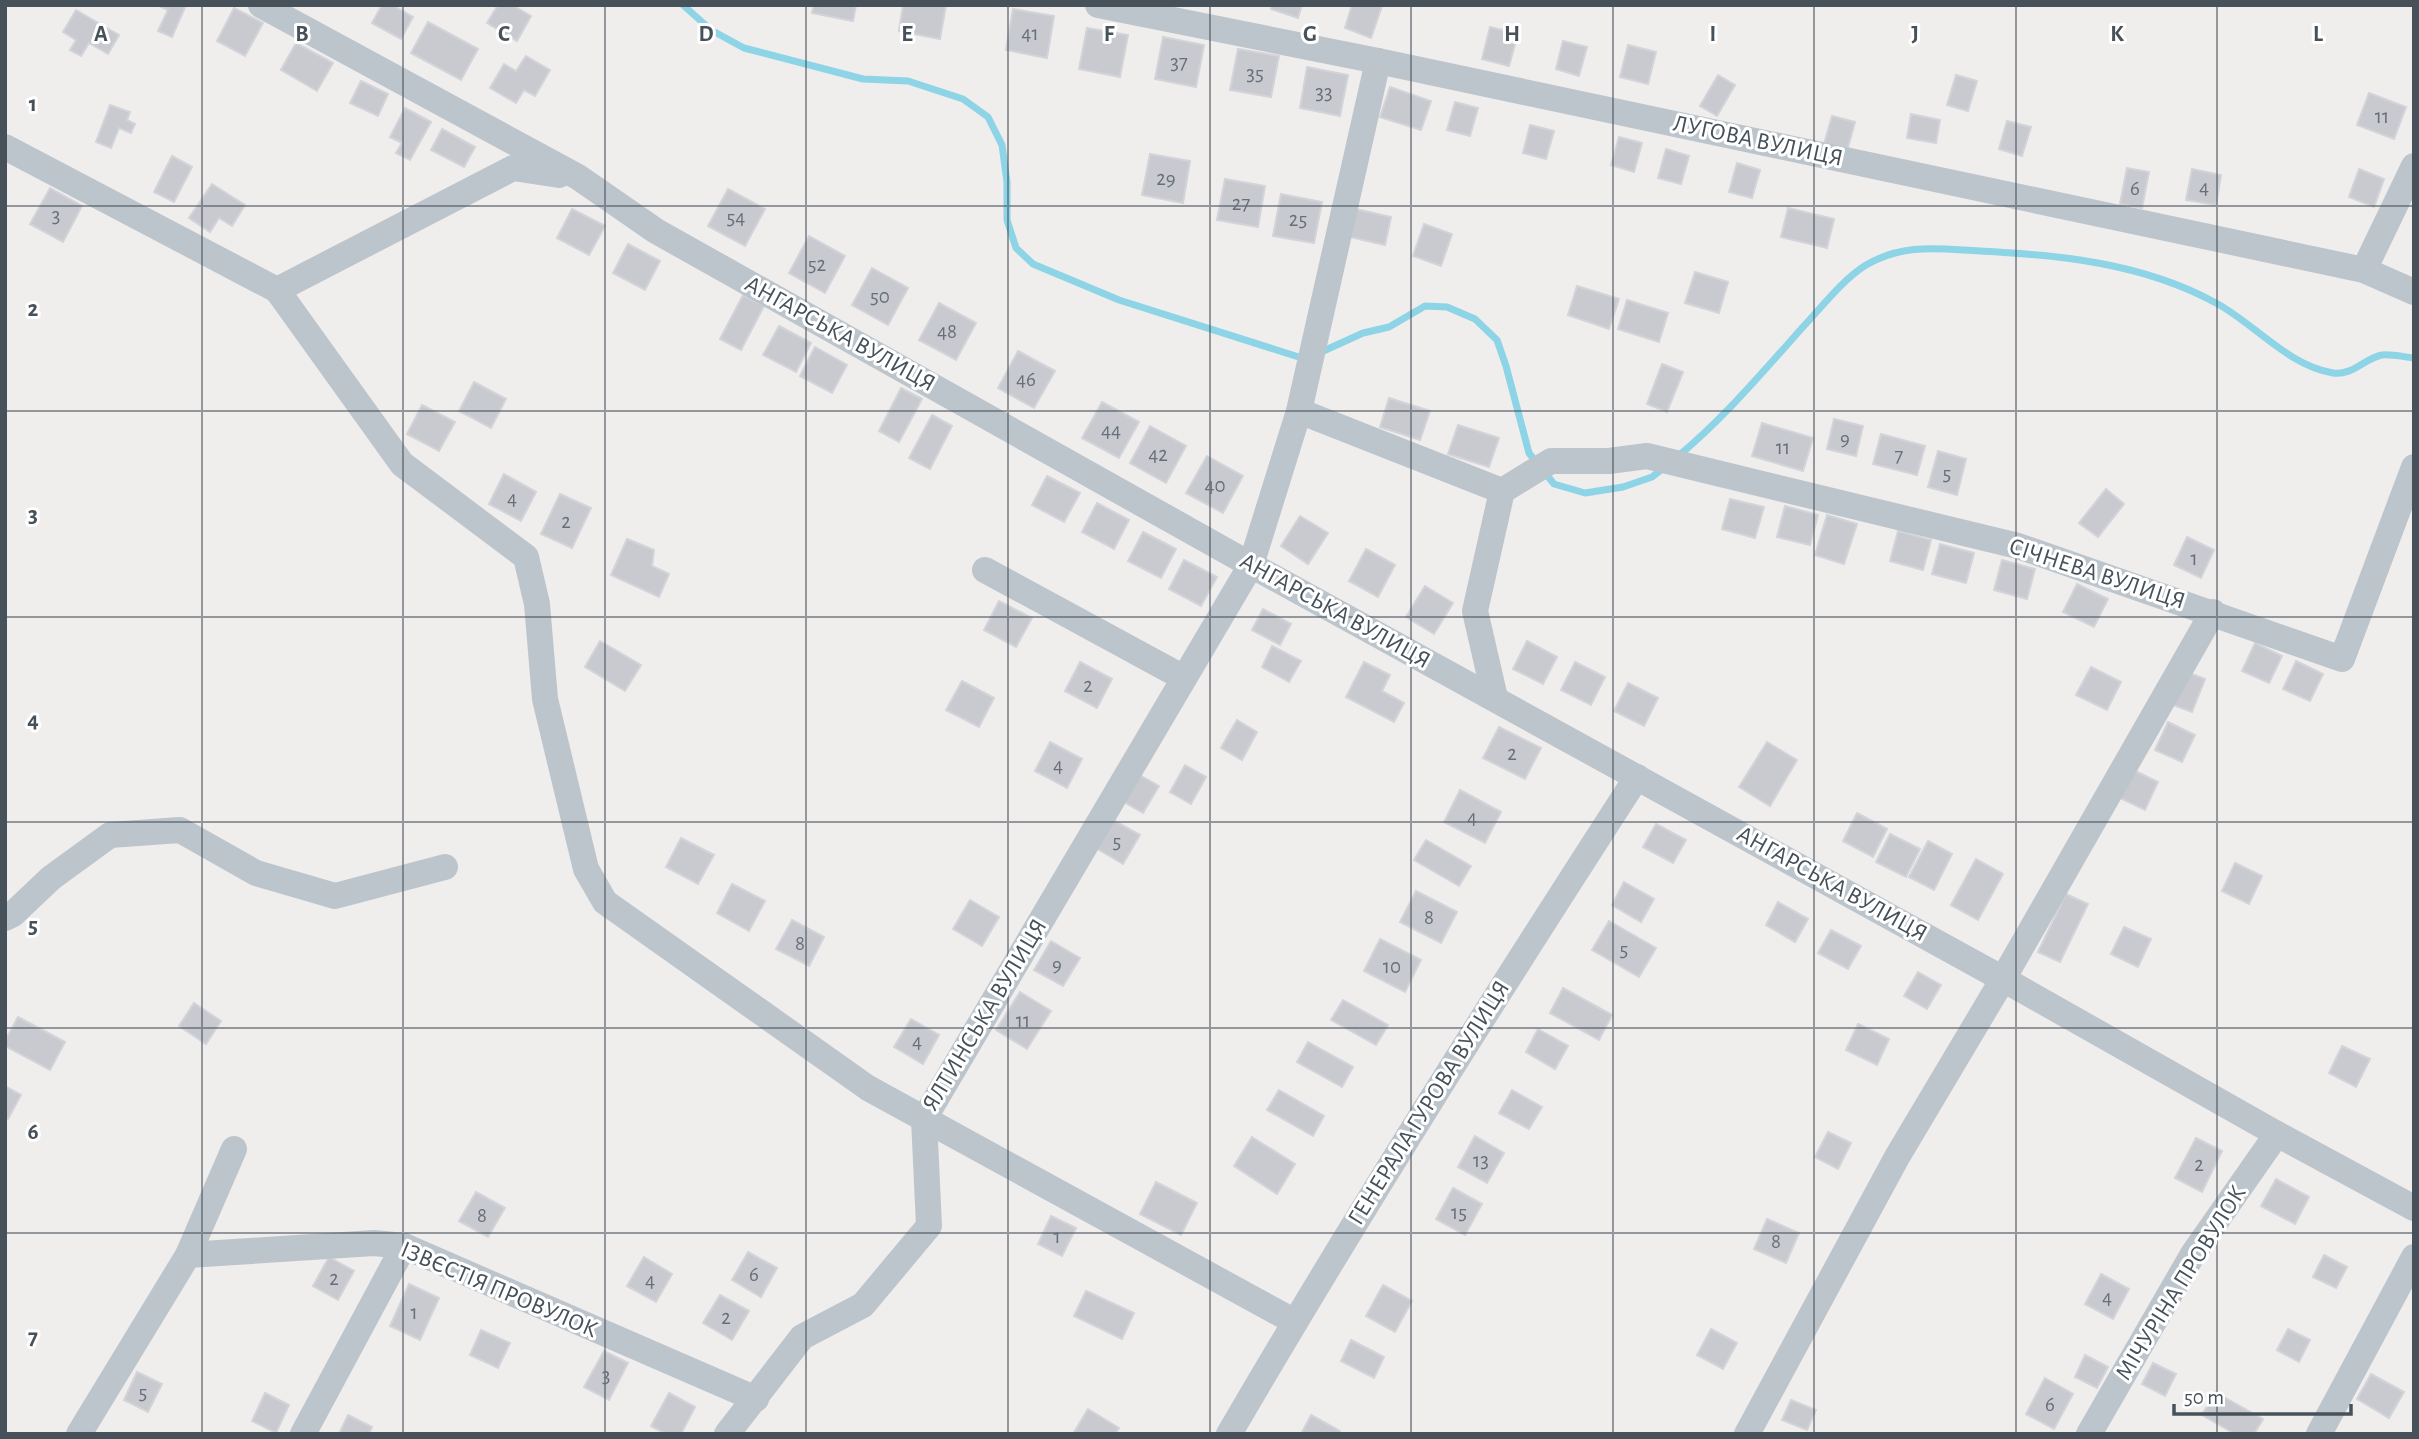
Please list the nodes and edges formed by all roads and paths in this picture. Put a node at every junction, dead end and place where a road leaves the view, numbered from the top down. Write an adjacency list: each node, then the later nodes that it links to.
1 (261, 5): 6 (street, АНГАРСЬКА ВУЛИЦЯ)
2 (1098, 5): 3 (street, ЛУГОВА ВУЛИЦЯ)
3 (1378, 61): 7 (street, ЛУГОВА ВУЛИЦЯ); 10 (street, ЯЛТИНСЬКА ВУЛИЦЯ)
4 (5, 147): 8 (street)
5 (2414, 166): 7 (street)
6 (578, 177): 8 (street); 13 (street, АНГАРСЬКА ВУЛИЦЯ)
7 (2364, 270): 9 (street, ЛУГОВА ВУЛИЦЯ)
8 (277, 289): 22 (street)
9 (2414, 292)
10 (1299, 411): 12 (street); 13 (street, ЯЛТИНСЬКА ВУЛИЦЯ)
11 (2414, 467): 15 (street, СІЧНЕВА ВУЛИЦЯ)
12 (1512, 485): 15 (street, СІЧНЕВА ВУЛИЦЯ); 17 (street)
13 (1251, 565): 16 (street, ЯЛТИНСЬКА ВУЛИЦЯ); 17 (street, АНГАРСЬКА ВУЛИЦЯ)
14 (985, 570): 16 (street)
15 (2213, 612): 21 (street)
16 (1184, 678): 22 (street, ЯЛТИНСЬКА ВУЛИЦЯ)
17 (1495, 698): 18 (street, АНГАРСЬКА ВУЛИЦЯ)
18 (1637, 777): 21 (street, АНГАРСЬКА ВУЛИЦЯ); 29 (street, ГЕНЕРАЛА ГУРОВА ВУЛИЦЯ)
19 (445, 867): 20 (street)
20 (5, 918)
21 (2003, 979): 23 (street, АНГАРСЬКА ВУЛИЦЯ); 35 (street)
22 (924, 1119): 29 (street); 30 (street, ЯЛТИНСЬКА ВУЛИЦЯ)
23 (2277, 1134): 25 (street, АНГАРСЬКА ВУЛИЦЯ); 36 (street, МІЧУРІНА ПРОВУЛОК)
24 (234, 1149): 27 (street)
25 (2414, 1208)
26 (404, 1246): 27 (street, ІЗВЄСТІЯ ПРОВУЛОК); 30 (street, ІЗВЄСТІЯ ПРОВУЛОК); 32 (street)
27 (188, 1255): 31 (street)
28 (2414, 1257): 37 (street)
29 (1295, 1322): 34 (street, ГЕНЕРАЛА ГУРОВА ВУЛИЦЯ)
30 (756, 1399): 33 (street, ЯЛТИНСЬКА ВУЛИЦЯ)
31 (79, 1434)
32 (303, 1434)
33 (727, 1434)
34 (1229, 1434)
35 (1747, 1434)
36 (2089, 1434)
37 (2319, 1434)

